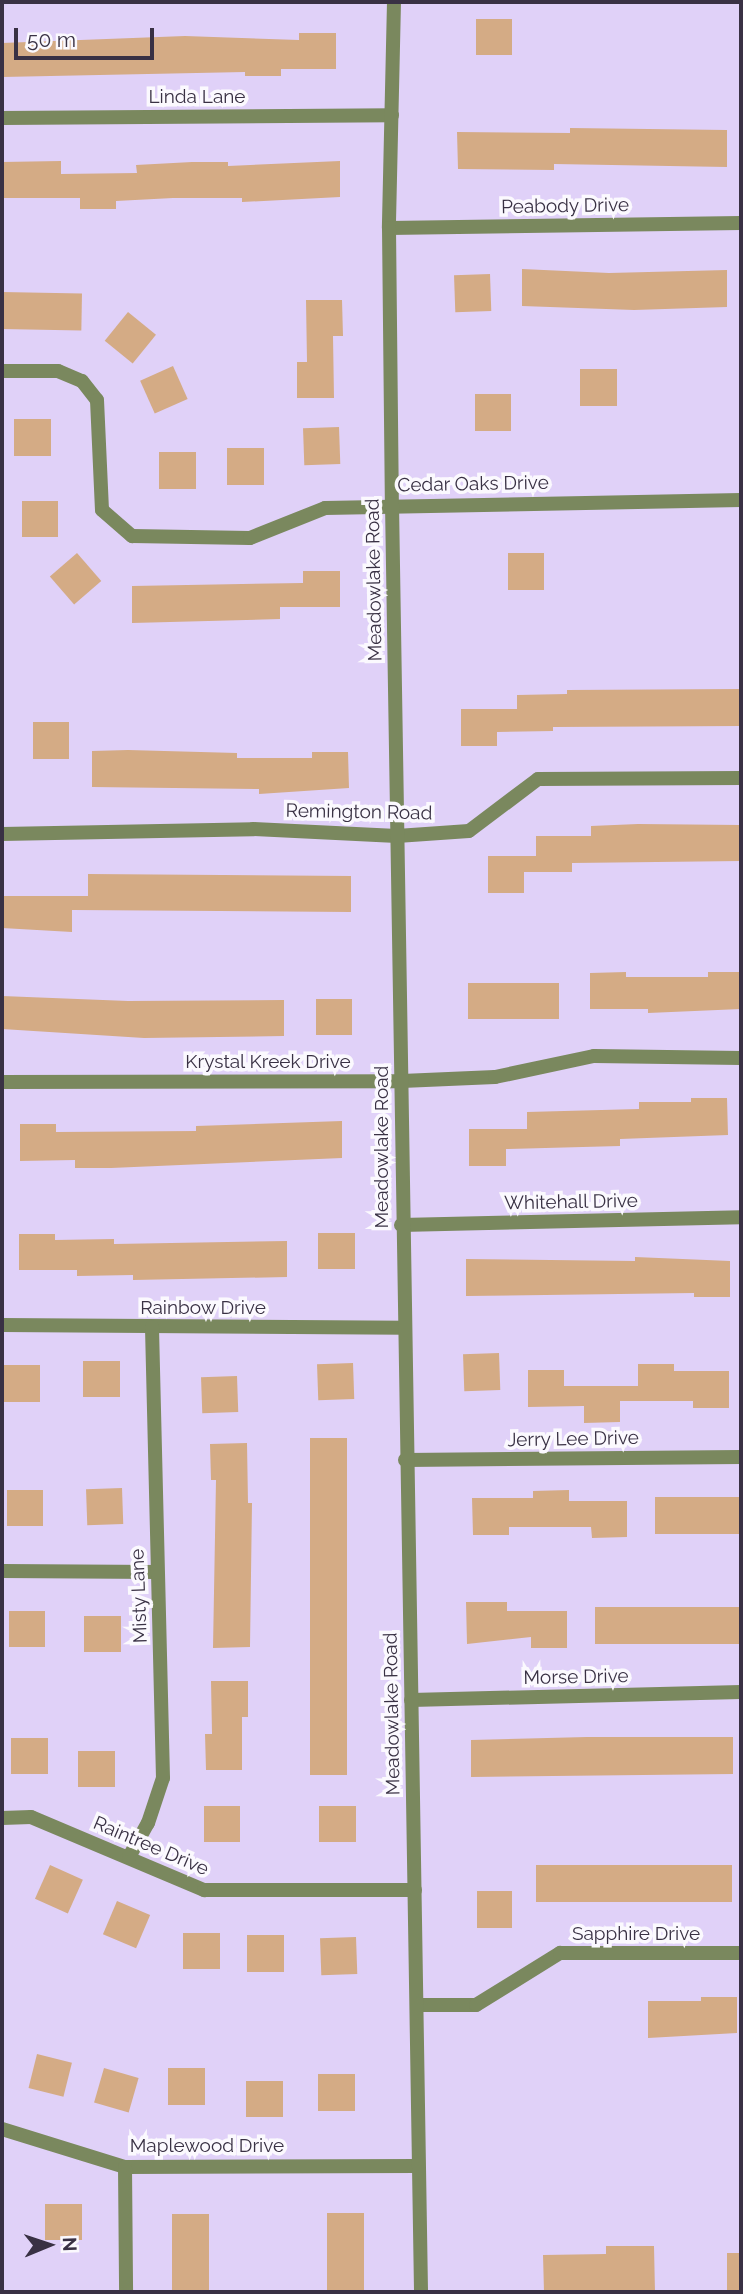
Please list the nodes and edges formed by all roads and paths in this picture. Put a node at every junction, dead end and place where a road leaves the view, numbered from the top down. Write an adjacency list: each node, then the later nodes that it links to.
1 (394, 2): 2 (street, Meadowlake Road)
2 (392, 115): 3 (street, Linda Lane); 5 (street, Meadowlake Road)
3 (2, 118)
4 (741, 223): 5 (street, Peabody Drive)
5 (389, 228): 8 (street, Meadowlake Road)
6 (2, 371): 8 (street, Cedar Oaks Drive)
7 (741, 500): 8 (street, Cedar Oaks Drive)
8 (392, 504): 11 (street, Meadowlake Road)
9 (741, 778): 11 (street, Remington Road)
10 (2, 834): 11 (street, Remington Road)
11 (397, 836): 13 (street, Meadowlake Road)
12 (741, 1059): 13 (street, Krystal Kreek Drive)
13 (402, 1081): 14 (street, Krystal Kreek Drive); 16 (street, Meadowlake Road)
14 (2, 1082)
15 (741, 1217): 16 (street, Whitehall Drive)
16 (401, 1225): 19 (street, Meadowlake Road)
17 (2, 1325): 18 (street, Rainbow Drive)
18 (152, 1327): 19 (street, Rainbow Drive); 23 (street, Misty Lane)
19 (405, 1328): 21 (street, Meadowlake Road)
20 (741, 1457): 21 (street, Jerry Lee Drive)
21 (405, 1460): 25 (street, Meadowlake Road)
22 (2, 1572): 23 (street)
23 (157, 1572): 27 (street, Misty Lane)
24 (741, 1692): 25 (street, Morse Drive)
25 (411, 1700): 28 (street, Meadowlake Road)
26 (2, 1818): 27 (street, Raintree Drive)
27 (129, 1857): 28 (street, Raintree Drive)
28 (415, 1890): 30 (street, Meadowlake Road)
29 (741, 1952): 30 (street, Sapphire Drive)
30 (419, 2005): 32 (street, Meadowlake Road)
31 (2, 2129): 33 (street, Maplewood Drive)
32 (417, 2165): 33 (street, Maplewood Drive); 35 (street, Meadowlake Road)
33 (125, 2167): 34 (street)
34 (126, 2292)
35 (421, 2292)

